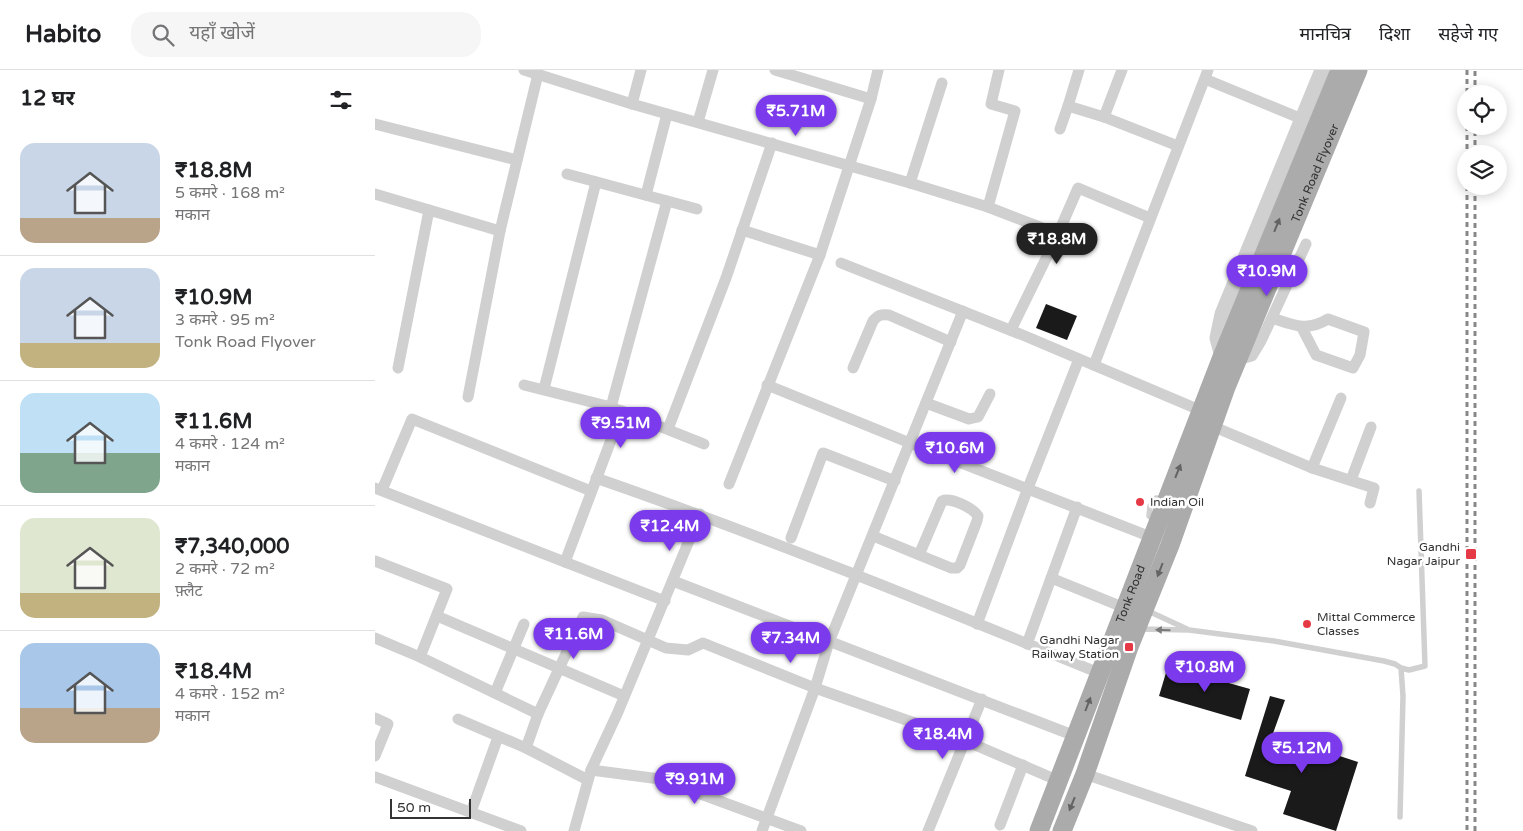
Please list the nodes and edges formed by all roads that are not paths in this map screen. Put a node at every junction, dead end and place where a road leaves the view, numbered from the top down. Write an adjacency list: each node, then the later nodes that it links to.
1 (524, 70): 12 (street)
2 (641, 70): 16 (street)
3 (713, 70): 21 (street)
4 (878, 70): 15 (street)
5 (999, 70): 34 (street)
6 (1079, 70): 17 (street)
7 (1122, 70): 19 (street)
8 (1323, 70): 20 (street)
9 (1340, 70): 48 (main road, Tonk Road Flyover, one-way to 9)
10 (1358, 70): 48 (main road, Tonk Road Flyover)
11 (782, 71): 15 (street)
12 (538, 74): 16 (street); 26 (street)
13 (1206, 75): 20 (street); 25 (street)
14 (942, 83): 30 (street)
15 (871, 99): 27 (street)
16 (632, 104): 18 (street)
17 (1069, 106): 19 (street); 23 (street)
18 (667, 114): 21 (street); 32 (street)
19 (1104, 117): 25 (street)
20 (1302, 119): 51 (street)
21 (698, 122): 24 (street)
22 (375, 124): 26 (street)
23 (1059, 128)
24 (772, 143): 27 (street); 38 (street)
25 (1178, 146): 37 (street)
26 (517, 160): 39 (street)
27 (849, 165): 30 (street); 42 (street)
28 (567, 174): 29 (street)
29 (596, 182): 32 (street); 57 (street)
30 (909, 183): 34 (street)
31 (375, 194): 36 (street)
32 (646, 195): 33 (street)
33 (667, 201): 35 (street); 62 (street)
34 (988, 207): 40 (street)
35 (697, 209)
36 (429, 210): 39 (street); 53 (street)
37 (1150, 218): 40 (street); 52 (street)
38 (743, 230): 42 (street); 65 (street)
39 (500, 231): 59 (street)
40 (1058, 234): 47 (street)
41 (1306, 244): 45 (street)
42 (820, 255): 55 (street)
43 (841, 263): 44 (street)
44 (963, 311): 47 (street); 49 (street)
45 (1272, 318): 46 (street); 51 (street)
46 (1302, 328): 46 (street)
47 (1011, 330): 50 (street)
48 (1239, 337): 51 (main road, Tonk Road Flyover)
49 (951, 342): 54 (street); 61 (street)
50 (1079, 359): 52 (street); 73 (street)
51 (1230, 359): 63 (main road, Tonk Road)
52 (1094, 365): 63 (street)
53 (398, 368)
54 (853, 368)
55 (767, 384): 66 (street); 72 (street)
56 (524, 385): 57 (street)
57 (544, 389): 62 (street)
58 (990, 394): 61 (street)
59 (468, 397)
60 (1341, 398): 68 (street)
61 (926, 403): 66 (street)
62 (616, 409): 65 (street); 69 (street)
63 (1207, 419): 68 (street); 80 (main road, Tonk Road); 80 (main road, Tonk Road, one-way to 63)
64 (1371, 427): 70 (street)
65 (668, 429): 67 (street)
66 (910, 443): 71 (street); 73 (street)
67 (704, 444)
68 (1312, 468): 70 (street)
69 (596, 478): 75 (street); 79 (street)
70 (1351, 480): 77 (street)
71 (895, 481): 81 (street); 82 (street)
72 (729, 484)
73 (1028, 488): 78 (street); 94 (street)
74 (378, 489): 75 (street); 85 (street)
75 (591, 491): 85 (street)
76 (1419, 492): 104 (lane)
77 (1369, 503)
78 (1077, 507): 80 (street); 87 (street)
79 (700, 514): 86 (street); 88 (street)
80 (1161, 535): 90 (main road, Tonk Road); 91 (main road, Tonk Road, one-way to 91)
81 (873, 536): 83 (street); 86 (street)
82 (791, 538)
83 (919, 555): 83 (street)
84 (375, 561): 92 (street)
85 (565, 562): 89 (street)
86 (857, 575): 94 (street); 99 (street)
87 (1051, 578): 90 (street); 100 (street)
88 (673, 581): 89 (street); 99 (street)
89 (665, 601): 98 (street)
90 (1125, 608): 105 (main road, Tonk Road)
91 (1145, 609): 95 (main road, Tonk Road); 96 (lane)
92 (437, 616): 101 (street); 102 (street)
93 (524, 624): 101 (street)
94 (977, 624): 100 (street)
95 (1137, 629): 96 (lane, one-way to 95); 119 (main road, Tonk Road)
96 (1189, 630): 104 (lane)
97 (375, 638): 102 (street)
98 (647, 640): 103 (street); 106 (street); 108 (street)
99 (829, 642): 106 (street); 109 (street)
100 (1027, 644): 105 (street)
101 (514, 649): 103 (street); 107 (street)
102 (419, 656): 107 (street)
103 (559, 668): 108 (street); 110 (street)
104 (1401, 668): 124 (lane)
105 (1099, 673): 113 (main road, Tonk Road, one-way to 105)
106 (815, 688): 115 (street); 125 (street)
107 (495, 693): 110 (street)
108 (624, 696): 120 (street)
109 (982, 699): 113 (street); 115 (street)
110 (538, 714): 116 (street)
111 (375, 718): 117 (street)
112 (458, 719): 114 (street)
113 (1075, 736): 122 (main road, Tonk Road)
114 (498, 737): 116 (street); 123 (street)
115 (966, 741): 118 (street); 131 (street)
116 (526, 748): 120 (street)
117 (375, 756)
118 (1023, 765): 122 (street); 126 (street)
119 (1085, 774): 133 (main road, Tonk Road, one-way to 133); 134 (street)
120 (589, 775): 125 (street); 128 (street)
121 (375, 777): 123 (street)
122 (1059, 781): 132 (main road, Tonk Road)
123 (471, 812): 127 (street)
124 (1400, 816)
125 (767, 818): 129 (street); 130 (street)
126 (1000, 825)
127 (521, 831)
128 (574, 831)
129 (761, 831)
130 (801, 831)
131 (928, 831)
132 (1039, 831)
133 (1062, 831)
134 (1252, 831)

